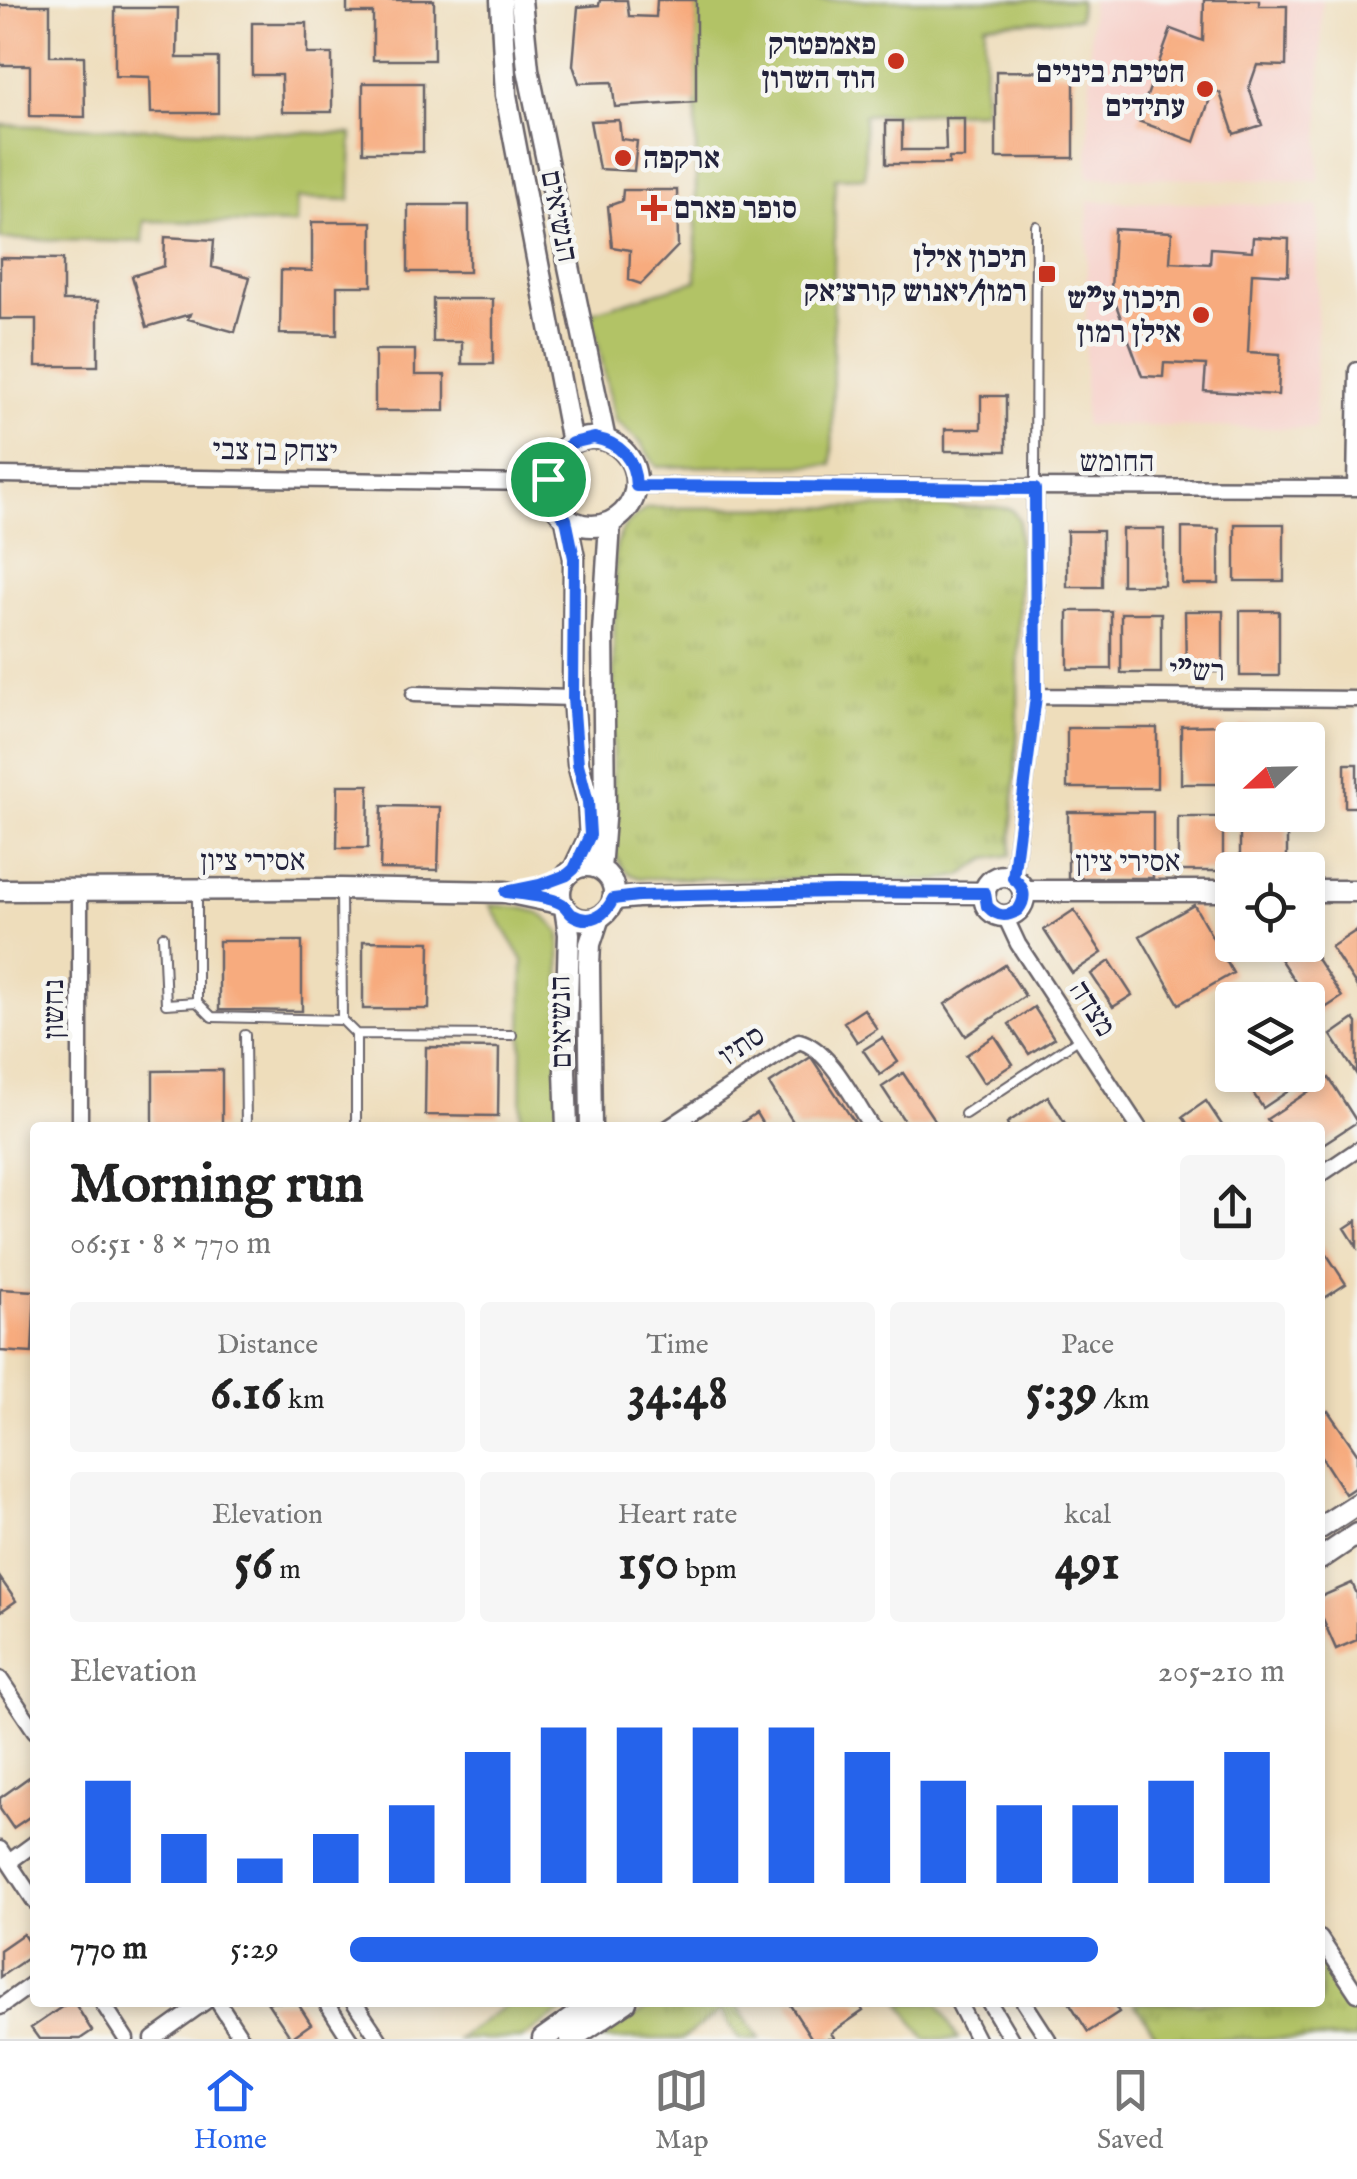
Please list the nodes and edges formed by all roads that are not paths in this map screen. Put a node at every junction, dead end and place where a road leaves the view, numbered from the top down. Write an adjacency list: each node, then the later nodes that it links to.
1 (501, 0): 6 (street, הנשיאים)
2 (522, 0): 5 (street, הנשיאים)
3 (1036, 226): 11 (lane)
4 (1357, 370): 10 (street)
5 (605, 440): 6 (street); 9 (street)
6 (572, 443): 8 (street)
7 (0, 474): 8 (street, יצחק בן צבי)
8 (548, 479): 12 (street)
9 (636, 486): 11 (street, החומש); 13 (street)
10 (1356, 488): 11 (street, החומש)
11 (1035, 489): 15 (street)
12 (566, 519): 13 (street); 16 (street)
13 (610, 524): 18 (street)
14 (414, 694): 16 (street)
15 (1036, 696): 17 (street, רש"י); 20 (street)
16 (573, 698): 19 (street)
17 (1357, 700)
18 (600, 869): 19 (street); 30 (street)
19 (571, 872): 28 (street, אסירי ציון); 31 (street)
20 (1018, 884): 24 (street, אסירי ציון); 29 (street); 32 (street)
21 (341, 889): 23 (street, אסירי ציון); 28 (street, אסירי ציון); 36 (lane)
22 (0, 890): 25 (street, אסירי ציון)
23 (197, 890): 25 (street, אסירי ציון); 35 (lane)
24 (1215, 890)
25 (80, 891): 43 (street, נחשון)
26 (1325, 891): 27 (street)
27 (1357, 891)
28 (506, 892): 31 (street, אסירי ציון)
29 (985, 893): 30 (street); 32 (street)
30 (613, 899): 33 (street)
31 (564, 906): 33 (street); 45 (street, הנשיאים)
32 (1005, 916): 40 (street, מצדה)
33 (599, 917): 46 (street, הנשיאים)
34 (163, 936): 35 (lane)
35 (196, 1002): 36 (lane)
36 (342, 1020): 37 (lane)
37 (356, 1034): 39 (lane); 42 (lane)
38 (245, 1035): 44 (lane)
39 (512, 1035)
40 (1080, 1038): 41 (lane); 49 (street, מצדה)
41 (966, 1114)
42 (356, 1120)
43 (80, 1122)
44 (246, 1122)
45 (568, 1122)
46 (591, 1122)
47 (677, 1122): 48 (street, סתיו)
48 (868, 1122)
49 (1135, 1122)
50 (1357, 1150): 51 (street)
51 (1325, 1172)
52 (1357, 1504): 53 (street)
53 (1325, 1525)
54 (1357, 1534): 55 (street)
55 (1325, 1555)
56 (0, 1679): 57 (street)
57 (30, 1724)
58 (30, 1845): 59 (street)
59 (4, 1856): 60 (street)
60 (30, 1895)
61 (1325, 1945): 63 (street)
62 (30, 1986): 64 (street)
63 (1357, 1992)
64 (0, 2007)
65 (105, 2007): 75 (street)
66 (198, 2007): 76 (street)
67 (221, 2007): 77 (street)
68 (329, 2007): 78 (street)
69 (357, 2007): 79 (street)
70 (588, 2007): 80 (street)
71 (619, 2007): 81 (street)
72 (961, 2007): 82 (street)
73 (992, 2007): 83 (street)
74 (1027, 2007): 84 (street)
75 (126, 2039)
76 (153, 2039)
77 (242, 2039)
78 (350, 2039)
79 (379, 2039)
80 (543, 2039)
81 (571, 2039)
82 (977, 2039)
83 (1011, 2039)
84 (1048, 2039)

